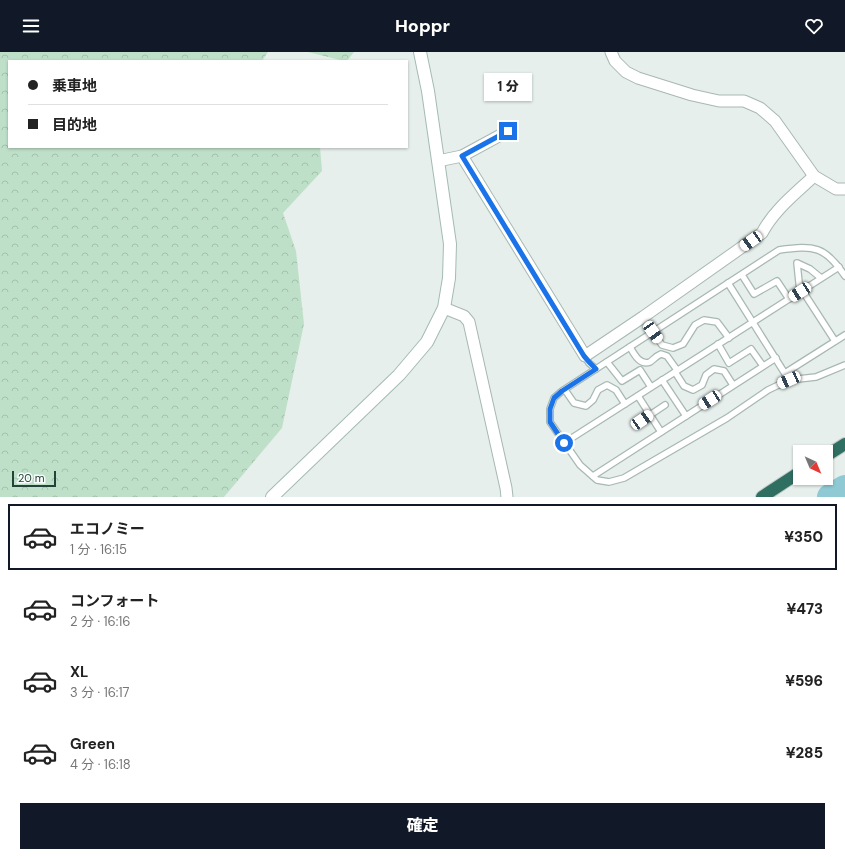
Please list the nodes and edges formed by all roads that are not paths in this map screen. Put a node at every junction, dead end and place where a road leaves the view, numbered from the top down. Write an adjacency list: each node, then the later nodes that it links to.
1 (420, 52): 5 (street)
2 (611, 52): 6 (street)
3 (508, 131): 4 (street)
4 (462, 156): 5 (street); 23 (street)
5 (438, 161): 15 (street)
6 (814, 176): 7 (street); 23 (street)
7 (845, 189)
8 (839, 267): 9 (lane); 10 (lane); 11 (lane)
9 (742, 275): 12 (lane); 14 (lane)
10 (845, 276)
11 (821, 278): 13 (lane); 13 (lane)
12 (728, 284): 16 (lane); 17 (lane)
13 (801, 291): 14 (lane); 20 (lane)
14 (789, 299): 16 (lane)
15 (444, 308): 48 (street); 49 (street)
16 (753, 322): 19 (lane); 24 (lane)
17 (653, 332): 19 (lane); 22 (lane)
18 (845, 335): 20 (lane)
19 (728, 338): 21 (lane)
20 (835, 341): 30 (lane)
21 (718, 344): 27 (lane); 29 (lane)
22 (630, 347): 25 (lane); 29 (lane)
23 (584, 356): 28 (lane)
24 (776, 358): 27 (lane); 30 (lane)
25 (607, 362): 28 (lane); 34 (lane)
26 (845, 365): 32 (lane)
27 (763, 366): 33 (lane)
28 (596, 369): 35 (lane)
29 (676, 371): 31 (lane); 33 (lane)
30 (785, 373): 32 (lane)
31 (662, 380): 34 (lane); 40 (lane)
32 (789, 380): 46 (lane)
33 (734, 385): 40 (lane)
34 (651, 387): 36 (lane)
35 (565, 390): 37 (lane); 43 (lane)
36 (638, 396): 37 (lane); 39 (lane)
37 (625, 404): 43 (lane)
38 (665, 405): 39 (lane)
39 (650, 414): 41 (lane); 42 (lane)
40 (686, 416): 42 (lane)
41 (635, 425)
42 (661, 432): 46 (lane)
43 (564, 443): 46 (lane)
44 (845, 444): 45 (highway)
45 (833, 452)
46 (592, 476)
47 (793, 477): 50 (highway)
48 (272, 497)
49 (507, 497)
50 (762, 497)

